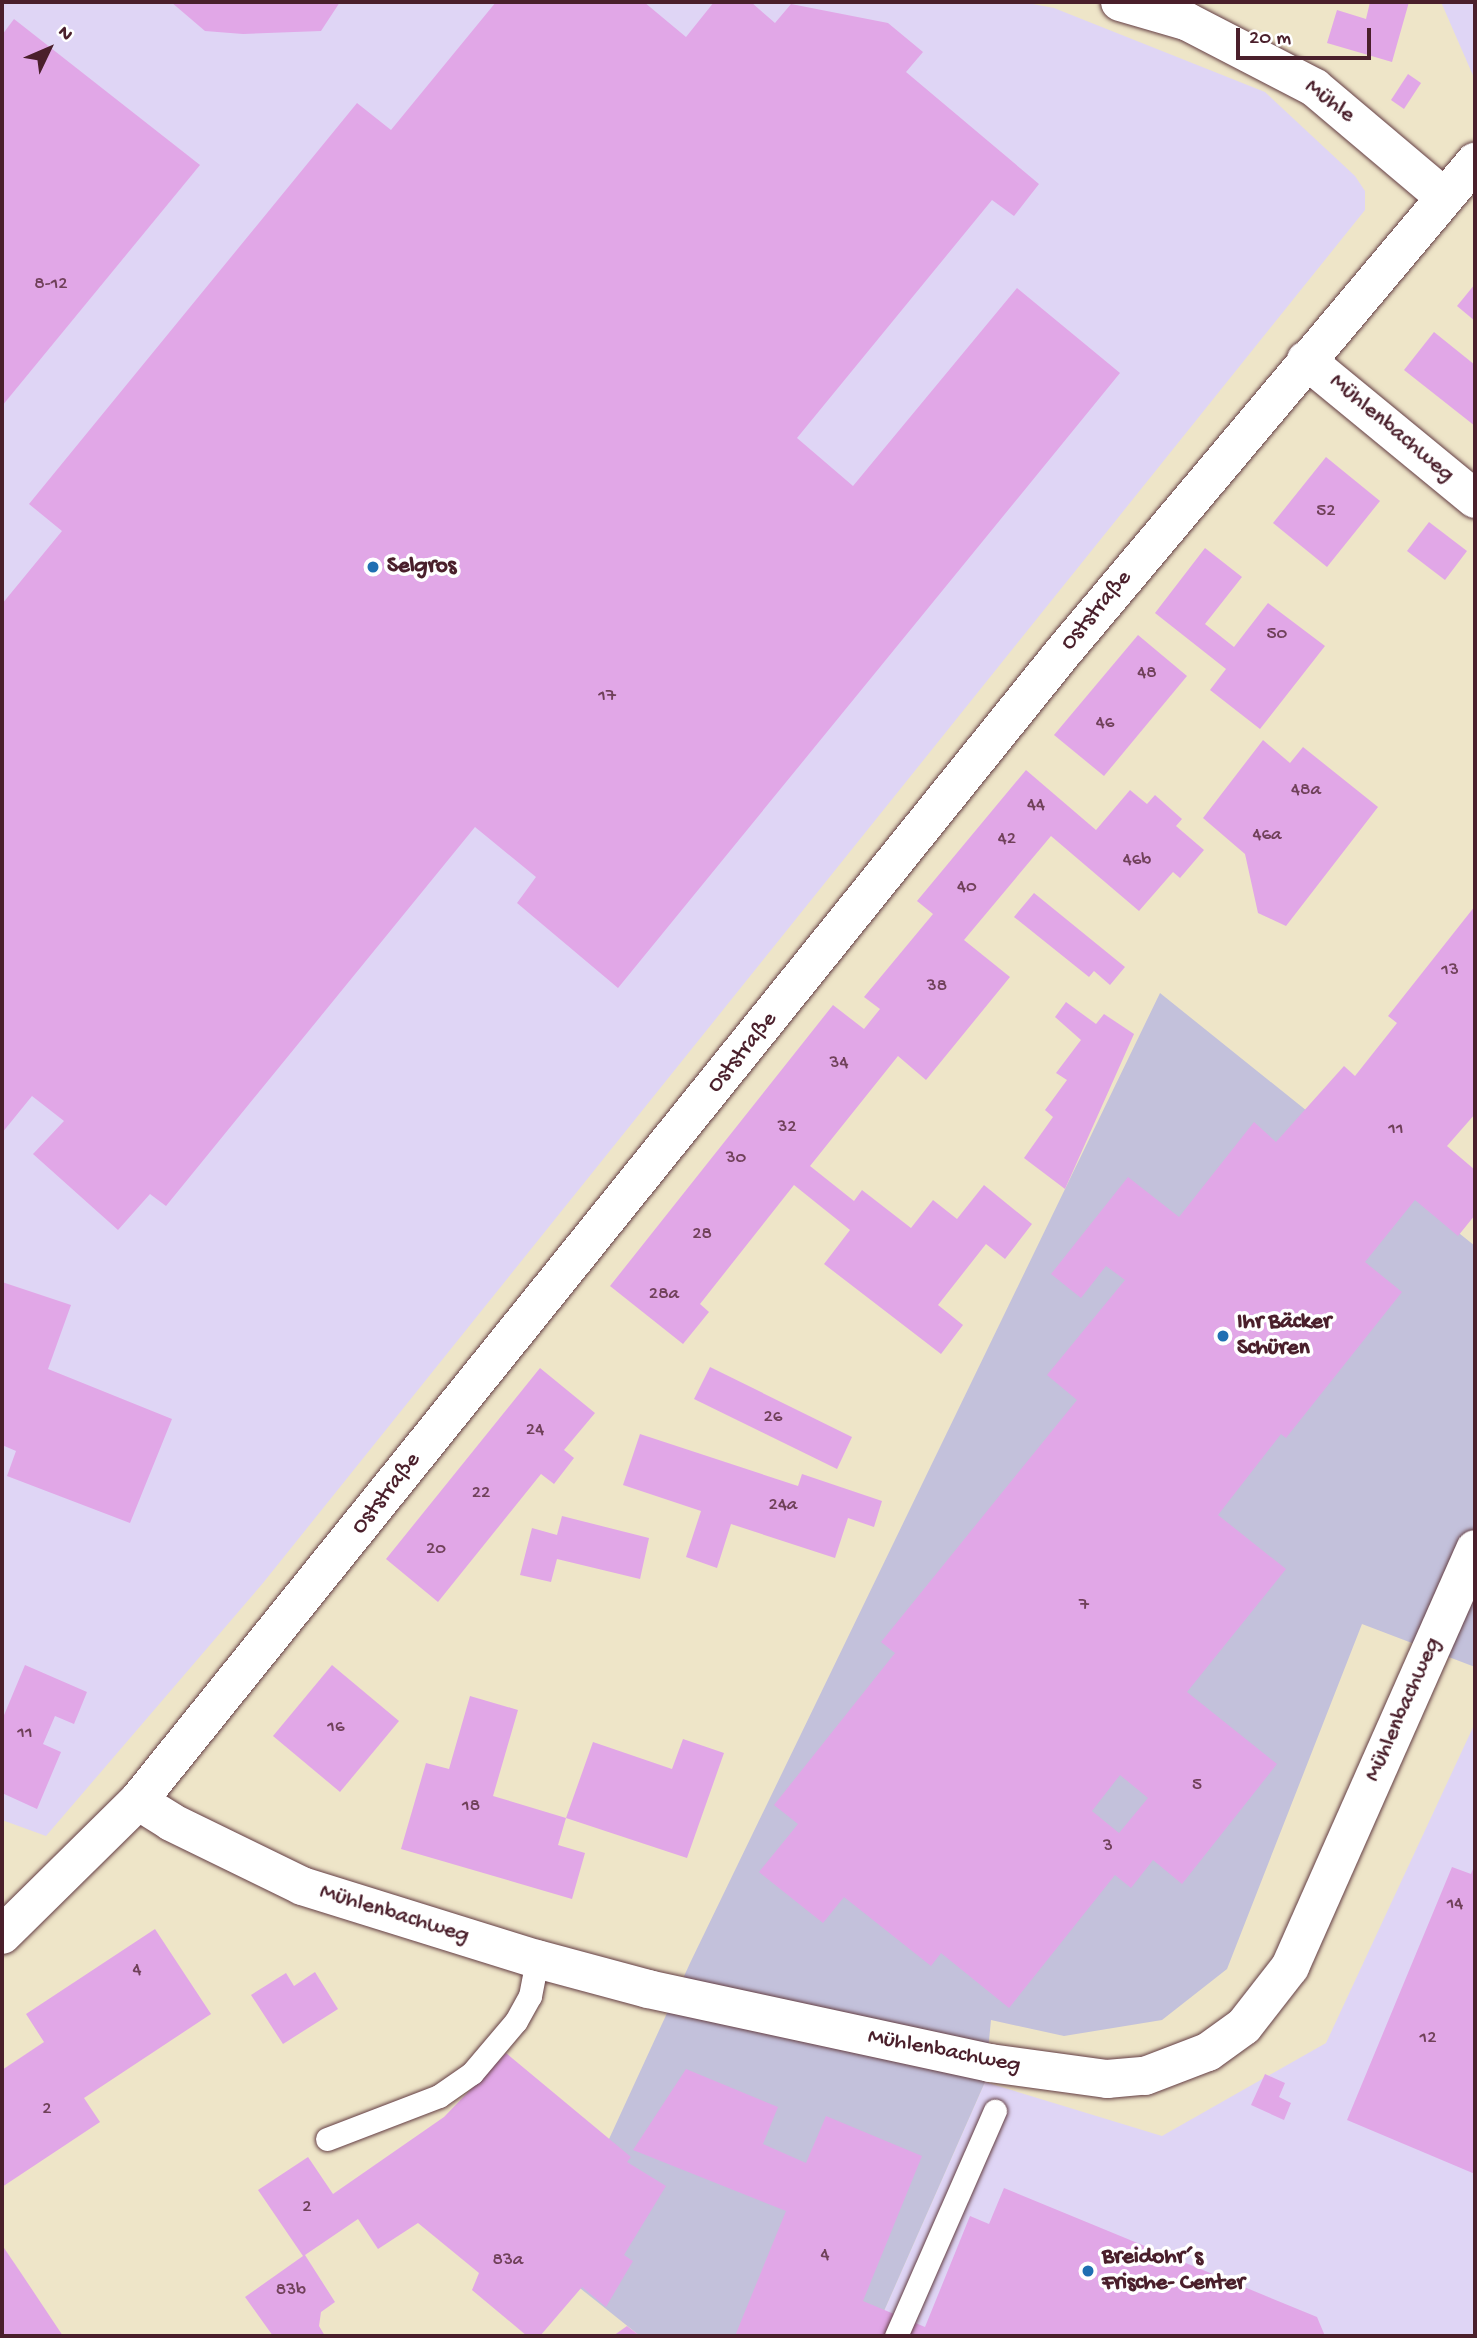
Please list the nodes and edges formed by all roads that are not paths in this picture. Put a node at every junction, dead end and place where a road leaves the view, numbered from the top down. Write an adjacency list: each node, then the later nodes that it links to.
1 (1120, 2): 3 (street, Mühle)
2 (1475, 162): 3 (street, Oststraße)
3 (1444, 197): 4 (street, Oststraße)
4 (1306, 360): 5 (street, Mühlenbachweg); 7 (street, Oststraße)
5 (1475, 499)
6 (1475, 1549): 9 (street, Mühlenbachweg)
7 (138, 1801): 8 (street, Oststraße); 9 (street, Mühlenbachweg)
8 (2, 1935)
9 (537, 1959): 11 (lane)
10 (995, 2111): 12 (lane)
11 (327, 2139)
12 (896, 2336)

